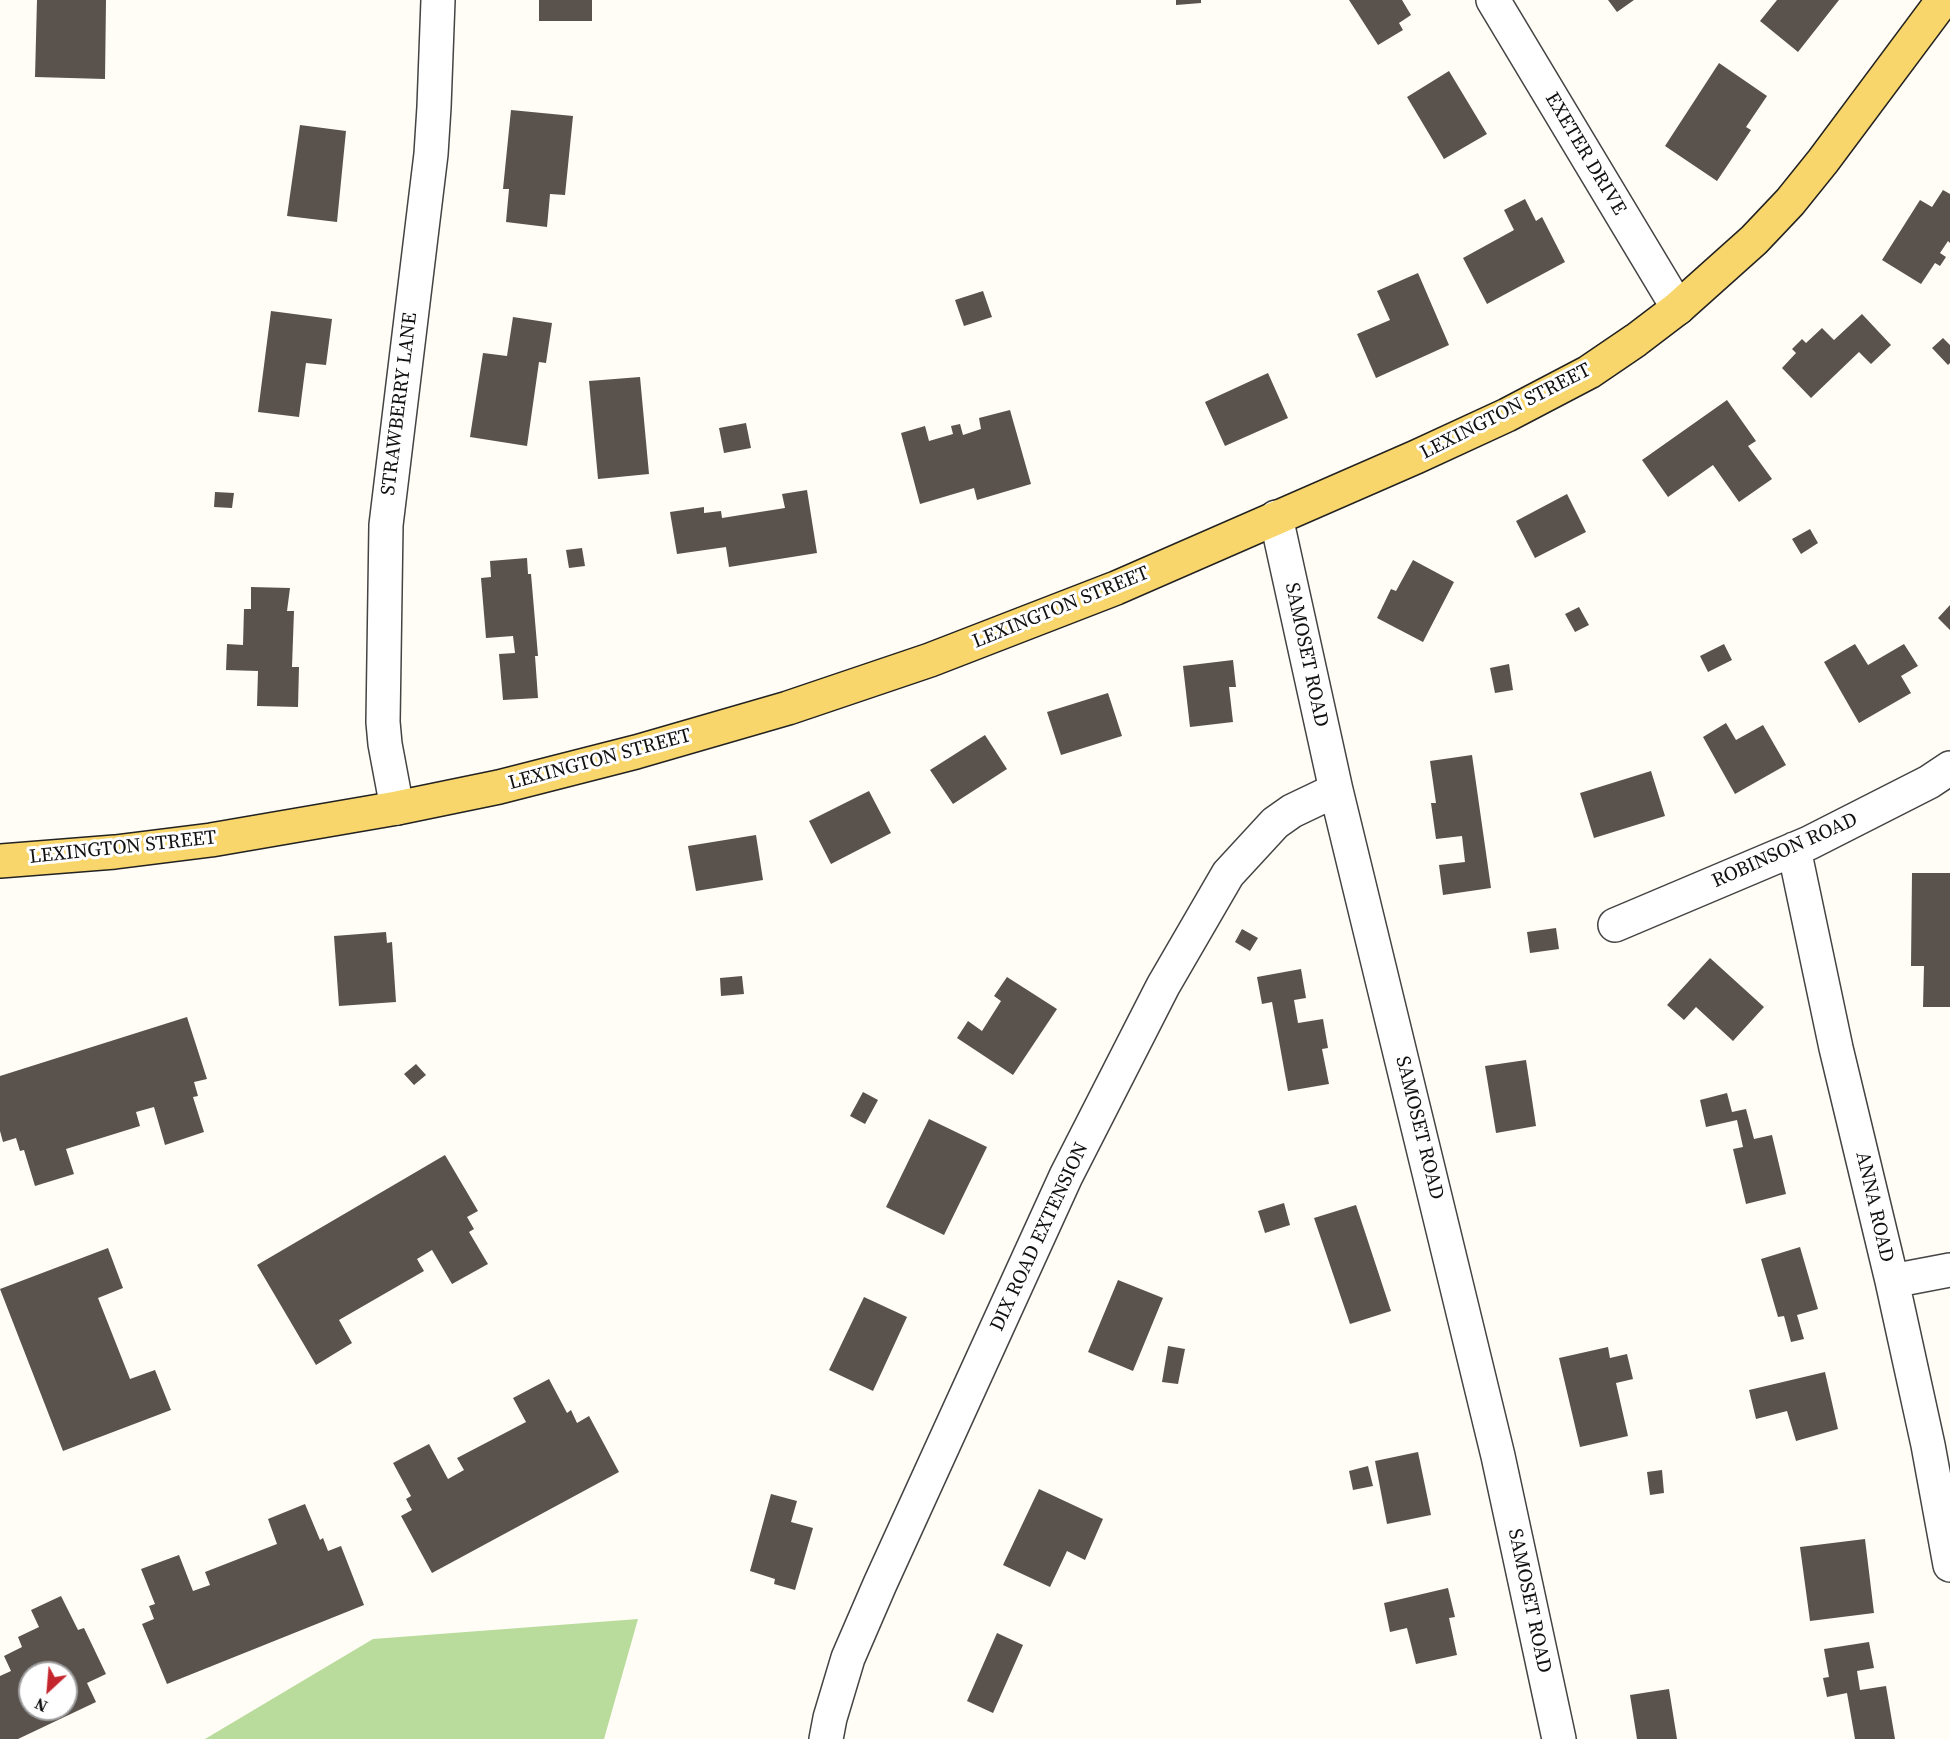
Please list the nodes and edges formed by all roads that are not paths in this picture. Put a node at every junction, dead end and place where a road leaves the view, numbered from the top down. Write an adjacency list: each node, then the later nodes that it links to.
1 (438, 0): 8 (street, STRAWBERRY LANE)
2 (1493, 0): 4 (street, EXETER DRIVE)
3 (1943, 0): 4 (main road, LEXINGTON STREET)
4 (1678, 308): 5 (main road, LEXINGTON STREET)
5 (1276, 517): 7 (street, SAMOSET ROAD); 8 (main road, LEXINGTON STREET)
6 (1950, 768): 9 (street, ROBINSON ROAD)
7 (1336, 790): 15 (street, DIX ROAD EXTENSION); 16 (street, SAMOSET ROAD)
8 (396, 808): 10 (main road, LEXINGTON STREET)
9 (1794, 849): 11 (street, ROBINSON ROAD); 13 (street, ANNA ROAD)
10 (0, 861)
11 (1615, 925)
12 (1950, 1270): 13 (street)
13 (1892, 1281): 14 (street, ANNA ROAD)
14 (1950, 1565)
15 (826, 1739)
16 (1558, 1739)

